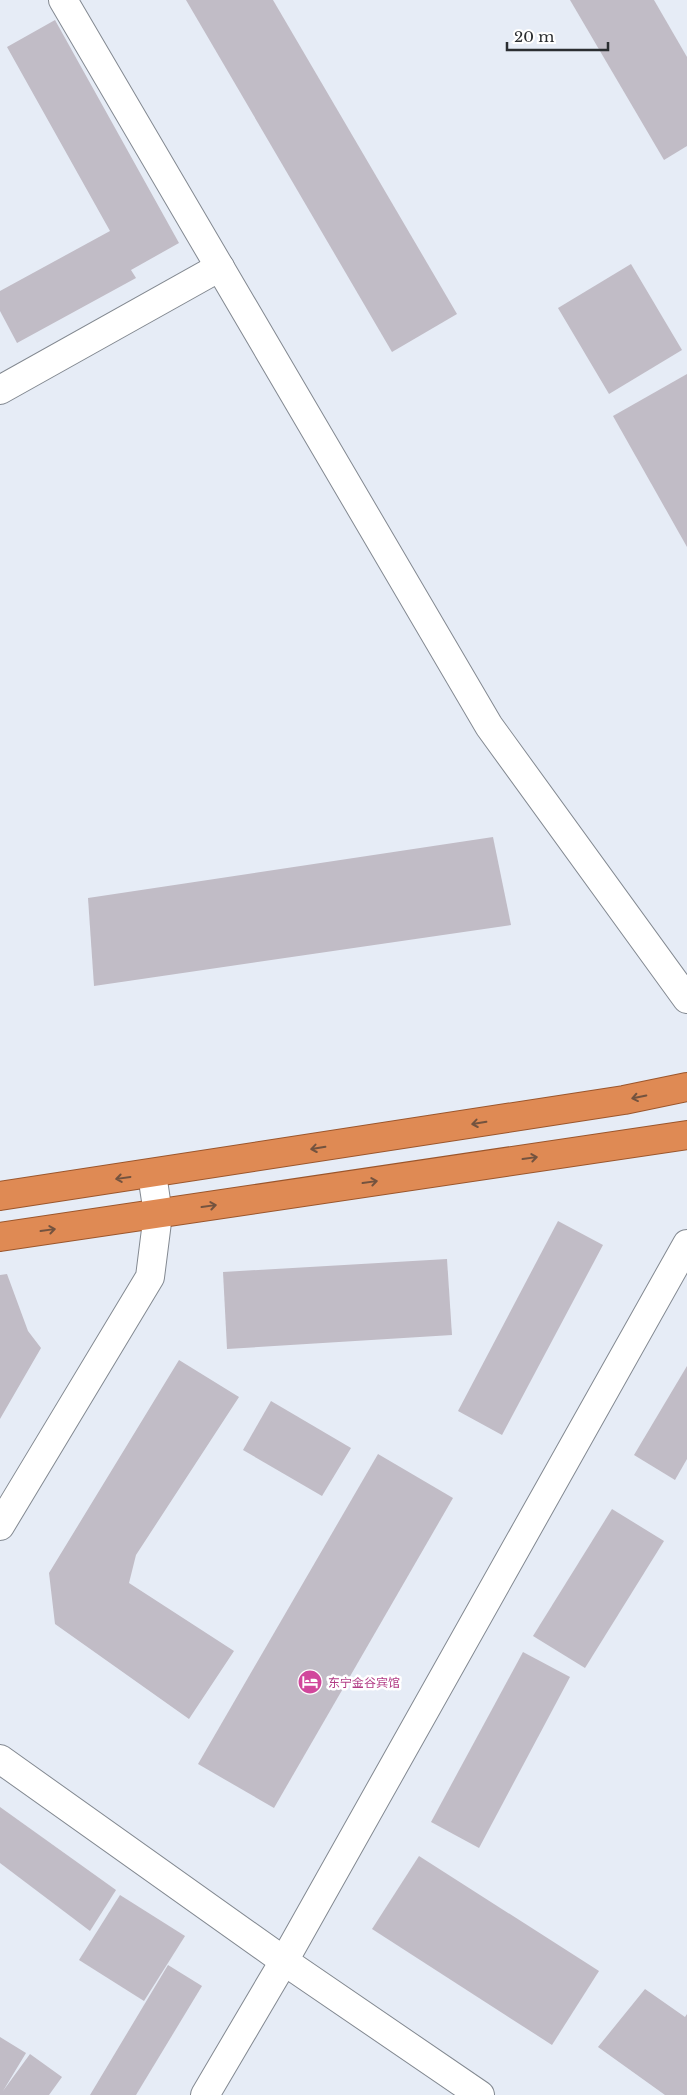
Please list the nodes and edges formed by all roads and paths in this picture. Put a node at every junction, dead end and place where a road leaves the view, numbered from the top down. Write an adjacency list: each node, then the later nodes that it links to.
1 (64, 0): 2 (street)
2 (220, 267): 3 (street); 4 (street)
3 (0, 390)
4 (687, 999)
5 (687, 1087): 7 (highway, one-way to 7)
6 (687, 1135): 9 (highway, one-way to 6)
7 (152, 1174): 8 (highway, one-way to 8); 9 (street)
8 (0, 1196)
9 (158, 1214): 10 (highway, one-way to 9); 12 (street)
10 (0, 1237)
11 (687, 1244): 14 (street)
12 (0, 1526)
13 (0, 1759): 14 (street)
14 (284, 1961): 15 (street); 16 (street)
15 (204, 2095)
16 (480, 2095)

